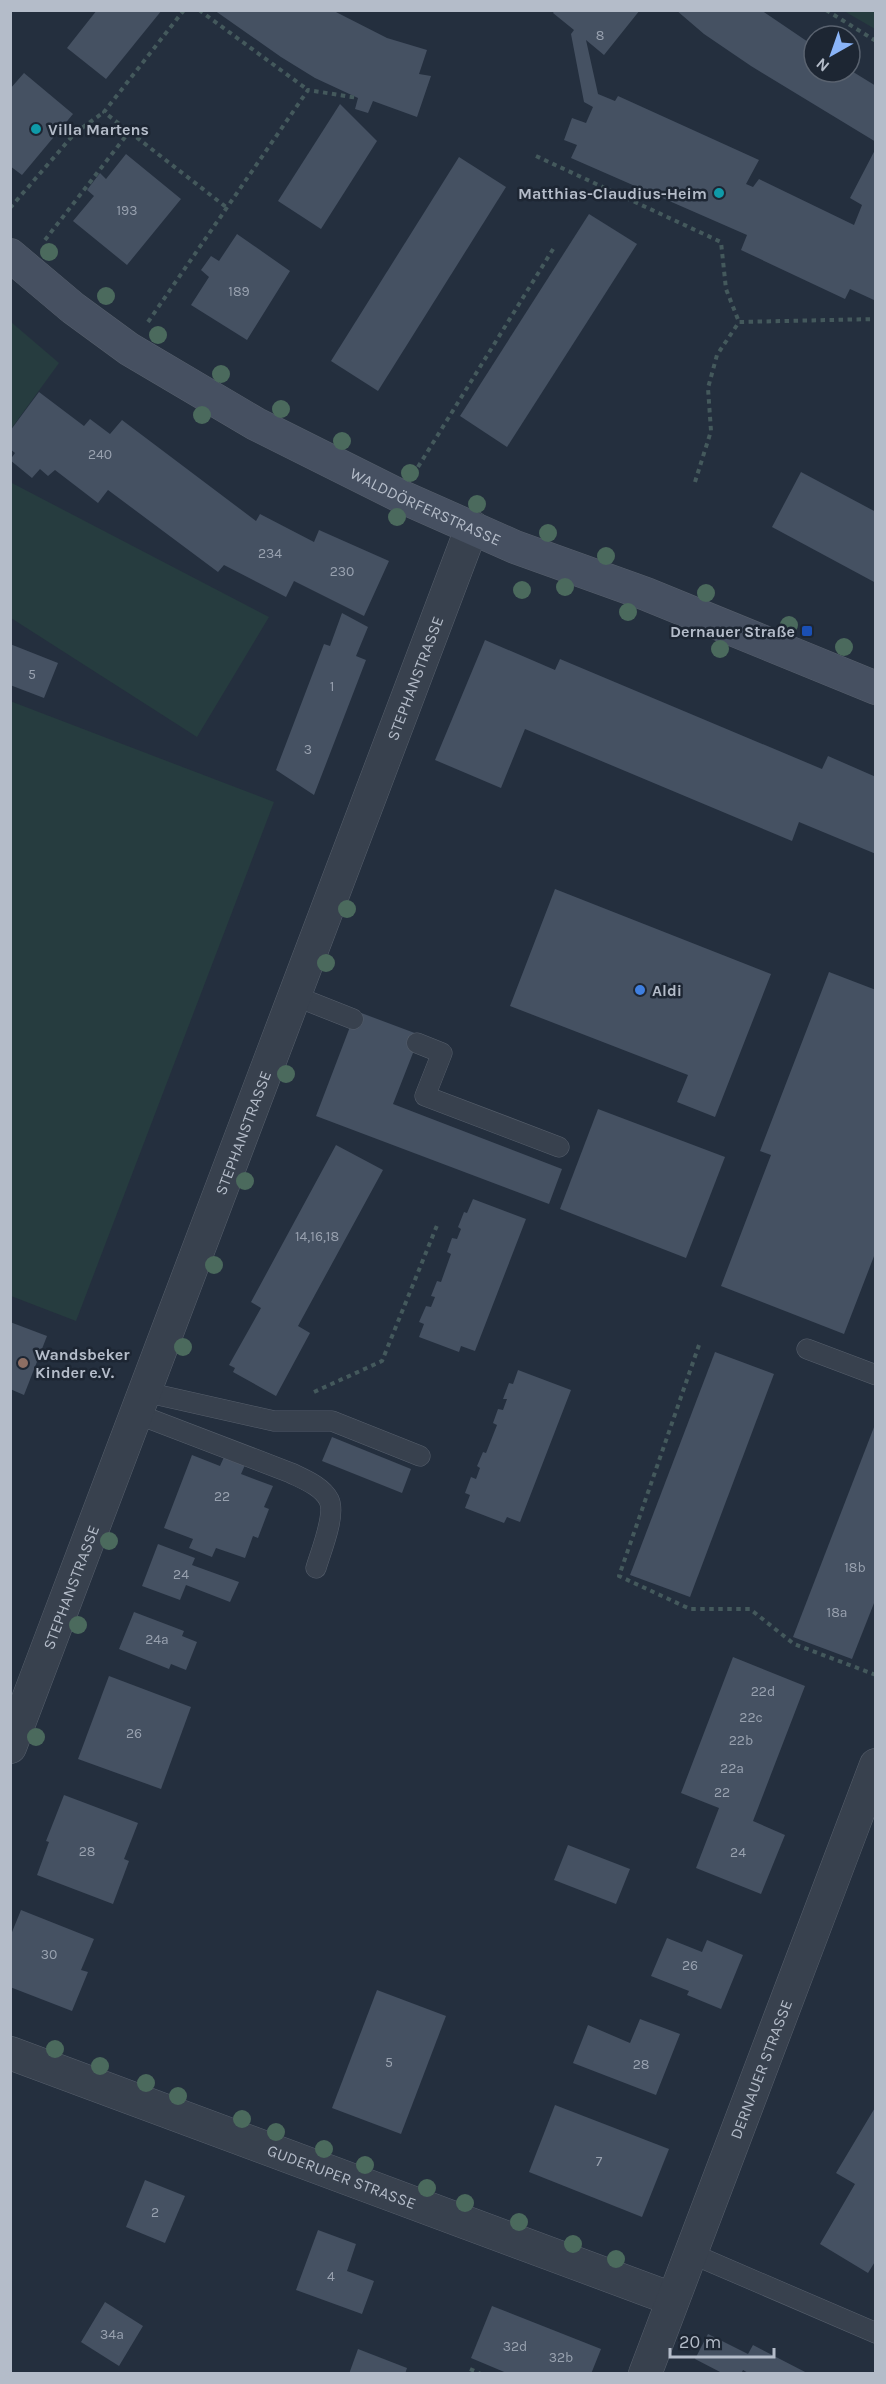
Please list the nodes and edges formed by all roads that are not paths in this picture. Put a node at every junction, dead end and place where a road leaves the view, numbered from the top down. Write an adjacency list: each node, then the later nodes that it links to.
1 (17, 261): 2 (street, WALDDÖRFERSTRASSE)
2 (472, 528): 3 (street, WALDDÖRFERSTRASSE); 4 (street, STEPHANSTRASSE)
3 (876, 688)
4 (295, 996): 5 (lane); 10 (street, STEPHANSTRASSE)
5 (353, 1019)
6 (417, 1043): 7 (lane)
7 (559, 1147)
8 (807, 1349): 9 (lane)
9 (876, 1375)
10 (141, 1403): 11 (lane); 12 (lane); 13 (street, STEPHANSTRASSE)
11 (420, 1456)
12 (316, 1568)
13 (12, 1740)
14 (876, 1765): 16 (street, DERNAUER STRASSE)
15 (10, 2053): 17 (street, GUDERUPER STRASSE)
16 (690, 2253): 17 (street, DERNAUER STRASSE); 18 (lane)
17 (672, 2299): 19 (street, DERNAUER STRASSE)
18 (876, 2333)
19 (645, 2373)

